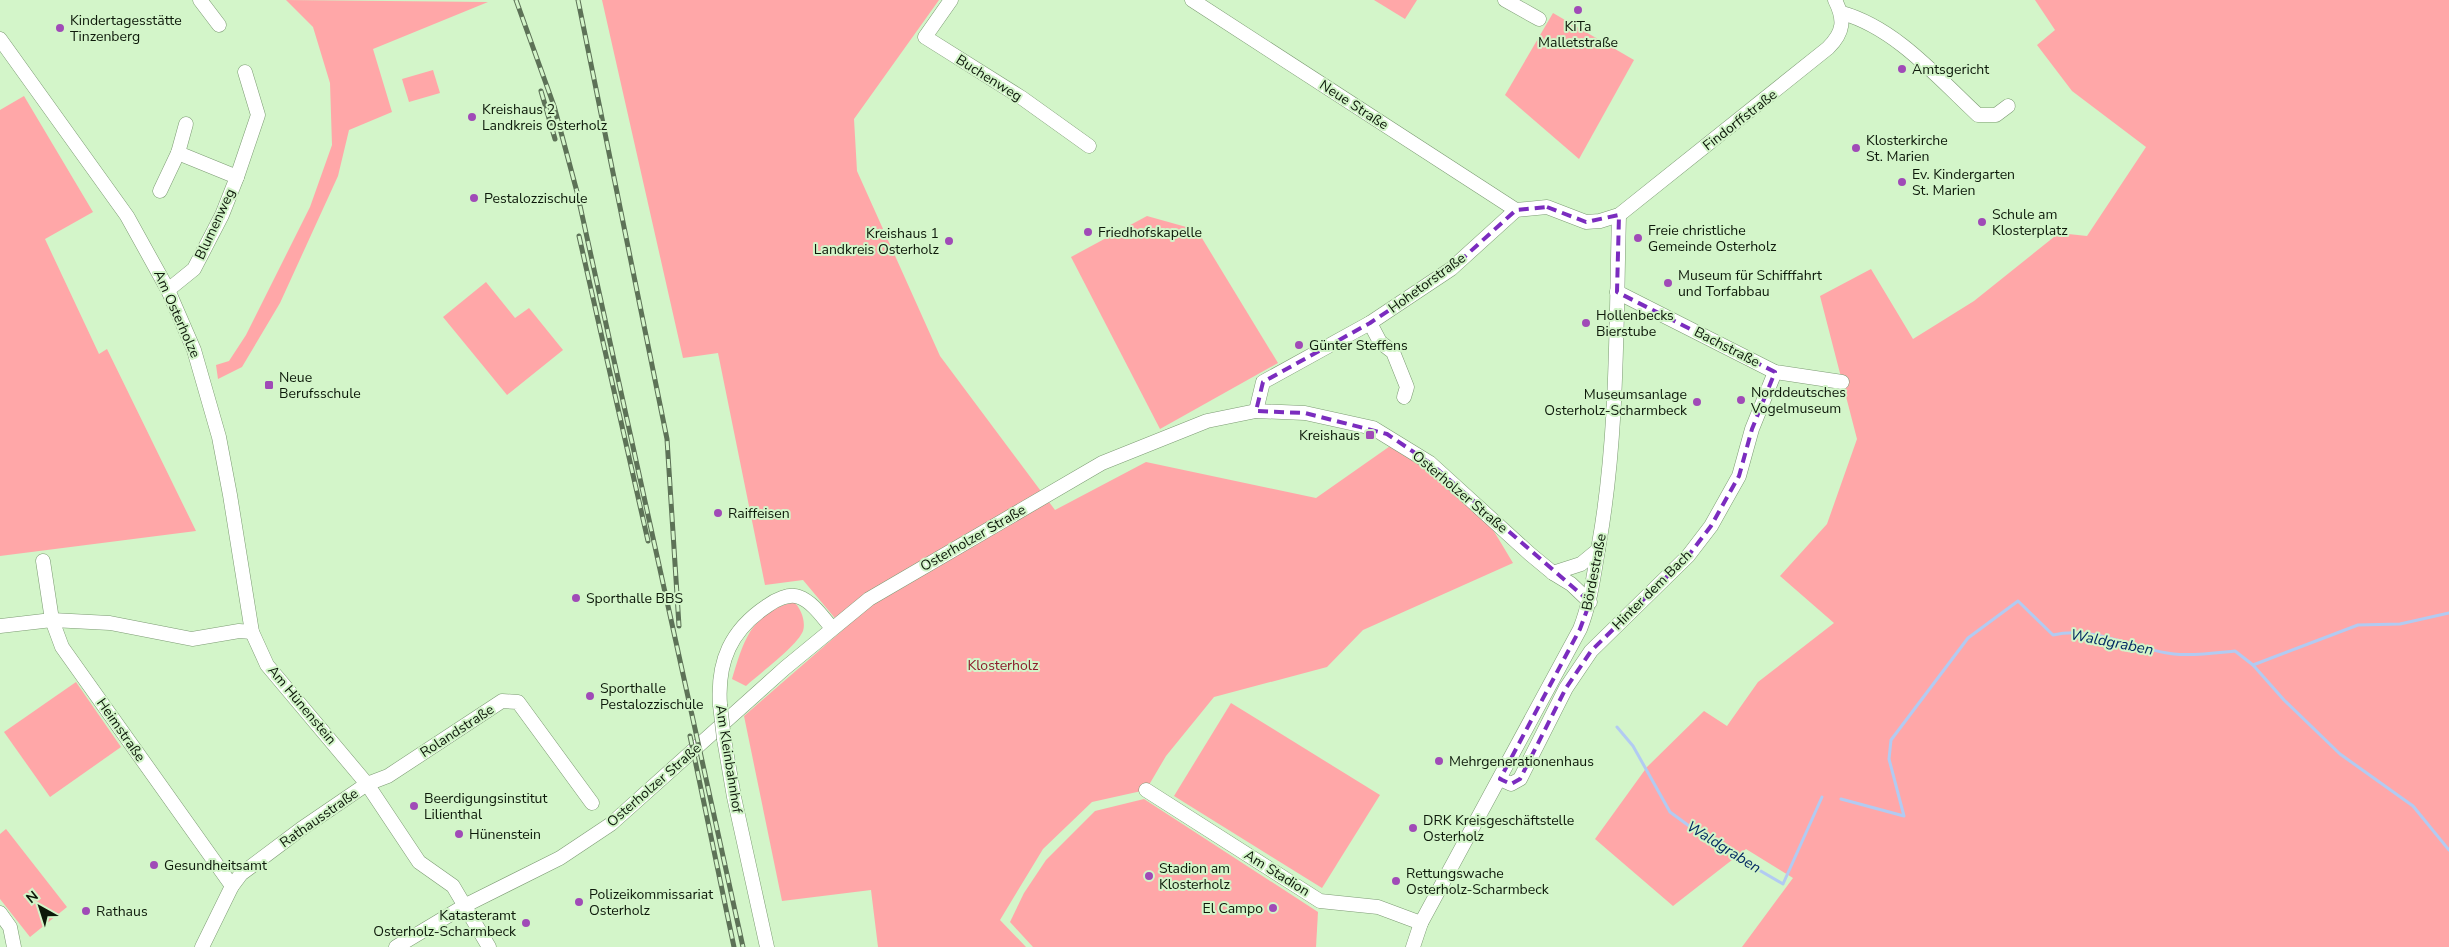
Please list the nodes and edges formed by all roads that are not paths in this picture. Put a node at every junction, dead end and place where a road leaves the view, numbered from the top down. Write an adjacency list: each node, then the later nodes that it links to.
1 (200, 0): 8 (street)
2 (951, 0): 13 (street, Buchenweg)
3 (1192, 0): 17 (street, Neue Straße)
4 (1505, 0): 7 (street)
5 (1835, 0): 6 (street)
6 (1842, 13): 11 (street); 18 (street, Findorffstraße)
7 (1539, 19)
8 (219, 25)
9 (0, 39): 19 (street, Am Osterholze)
10 (245, 72): 15 (street, Blumenweg)
11 (2008, 106)
12 (186, 124): 14 (street)
13 (1089, 146)
14 (178, 153): 15 (street, Blumenweg); 16 (street)
15 (237, 177): 19 (street, Blumenweg)
16 (160, 191)
17 (1516, 210): 18 (street); 21 (street, Hohetorstraße)
18 (1619, 215): 20 (street, Bördestraße)
19 (168, 290): 33 (street, Am Osterholze)
20 (1617, 292): 22 (street, Bachstraße); 26 (street, Bördestraße)
21 (1370, 323): 24 (street); 25 (street, Hohetorstraße)
22 (1775, 372): 23 (street, Bachstraße); 34 (street, Hinter dem Bach)
23 (1842, 382)
24 (1404, 397)
25 (1256, 411): 28 (street, Osterholzer Straße); 32 (street, Osterholzer Straße)
26 (1598, 550): 28 (street); 29 (street, Bördestraße)
27 (43, 561): 30 (street, Heimstraße)
28 (1553, 573): 29 (street, Osterholzer Straße)
29 (1590, 602): 34 (street, Bördestraße)
30 (52, 620): 31 (street); 33 (street); 38 (street, Heimstraße)
31 (0, 626)
32 (832, 628): 39 (street, Osterholzer Straße); 46 (street, Am Kleinbahnhof, bridge)
33 (252, 632): 35 (street, Am Hünenstein)
34 (1500, 779): 41 (street, Bördestraße)
35 (367, 784): 37 (street, Rolandstraße); 38 (street, Rathausstraße); 39 (street, Am Hünenstein)
36 (1146, 790): 41 (street, Am Stadion)
37 (592, 803)
38 (232, 886): 43 (street, Rathausstraße)
39 (466, 906): 44 (street, Osterholzer Straße); 45 (street, Am Hünenstein)
40 (0, 913): 42 (street)
41 (1421, 924): 47 (street, Bördestraße)
42 (14, 947)
43 (202, 947)
44 (396, 947)
45 (489, 947)
46 (767, 947)
47 (1413, 947)

